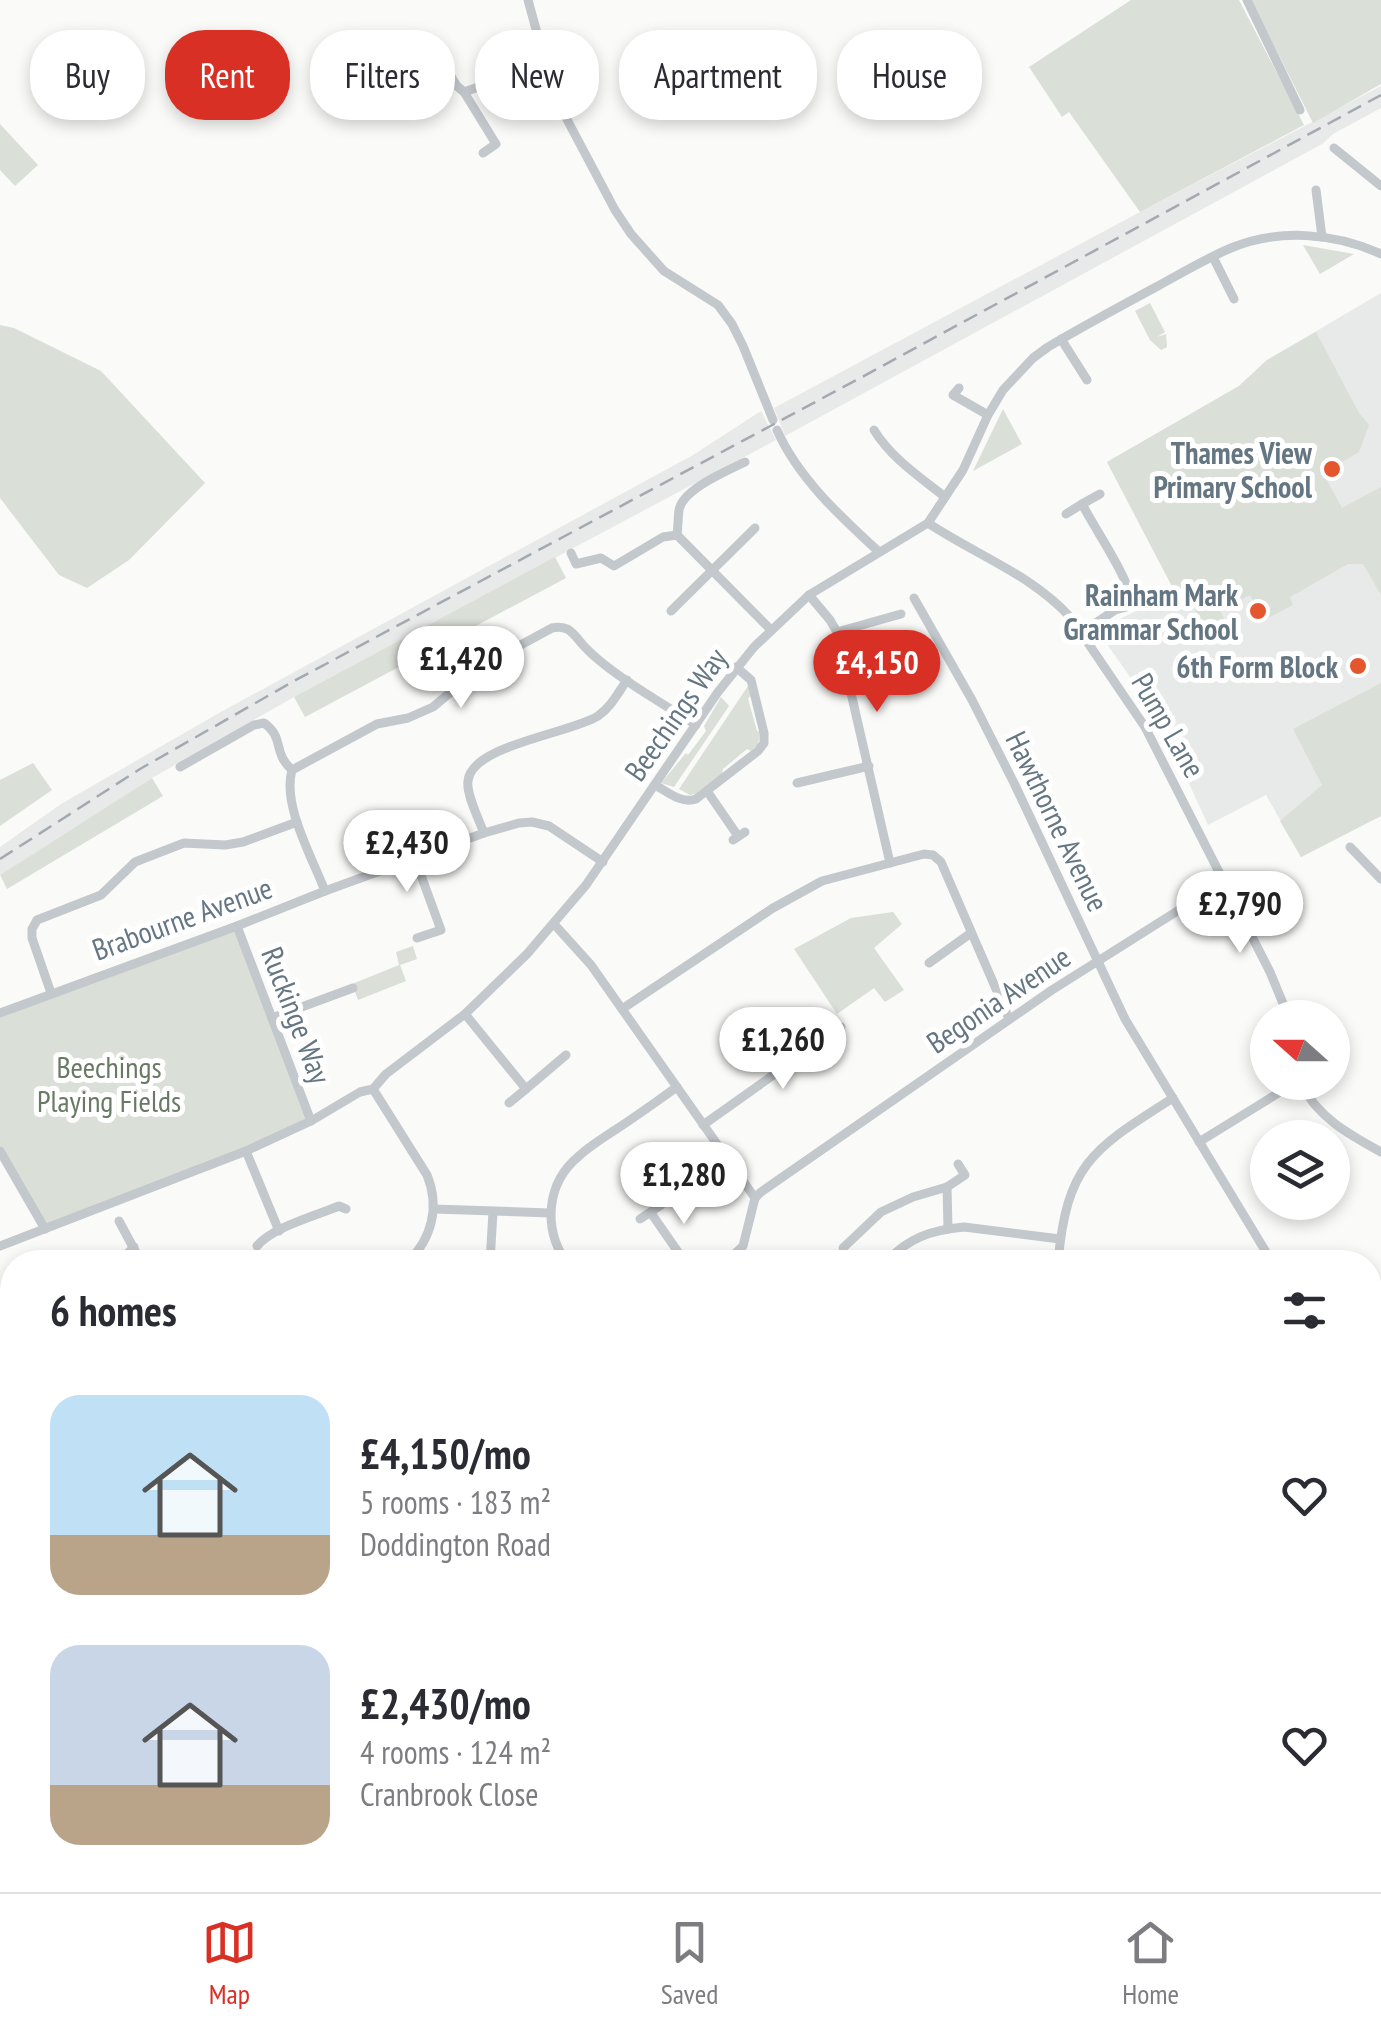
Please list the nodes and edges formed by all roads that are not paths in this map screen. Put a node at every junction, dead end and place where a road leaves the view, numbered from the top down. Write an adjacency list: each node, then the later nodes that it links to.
1 (528, 0): 3 (street)
2 (1247, 0): 7 (street)
3 (536, 30)
4 (455, 83): 6 (street)
5 (475, 88): 6 (street)
6 (464, 92): 10 (street)
7 (1300, 110)
8 (567, 120): 31 (street)
9 (1334, 148): 11 (street)
10 (483, 154)
11 (1381, 186)
12 (1316, 190): 13 (street)
13 (1322, 237): 14 (street, Beechings Way); 15 (street, Beechings Way)
14 (1381, 254)
15 (1213, 256): 16 (street); 17 (street, Beechings Way)
16 (1234, 299)
17 (1061, 340): 18 (street); 20 (street, Beechings Way)
18 (1087, 380)
19 (958, 388): 20 (street)
20 (988, 414): 24 (street, Beechings Way)
21 (874, 430): 24 (street)
22 (745, 462): 29 (street)
23 (1100, 494): 25 (street)
24 (945, 497): 27 (street, Beechings Way)
25 (1082, 504): 26 (street); 37 (street)
26 (1066, 514)
27 (928, 523): 31 (street, Beechings Way); 37 (street, Pump Lane)
28 (756, 528): 32 (street)
29 (677, 535): 30 (street); 32 (street)
30 (571, 552)
31 (879, 552): 33 (street, Beechings Way)
32 (712, 570): 34 (street); 35 (street)
33 (809, 595): 35 (street, Beechings Way); 36 (street)
34 (671, 611)
35 (771, 630): 38 (street, Beechings Way)
36 (837, 632): 41 (street); 63 (street, Hawthorne Avenue)
37 (1081, 633): 55 (street, Pump Lane)
38 (736, 668): 40 (street, Beechings Way); 46 (street)
39 (627, 680): 40 (street); 43 (street); 48 (street)
40 (696, 725): 45 (street, Beechings Way)
41 (869, 766): 44 (street); 53 (street)
42 (180, 767): 43 (street)
43 (292, 770): 47 (street)
44 (797, 782)
45 (655, 785): 46 (street); 52 (street, Beechings Way)
46 (707, 791): 49 (street)
47 (298, 822): 56 (street); 66 (street)
48 (484, 833): 51 (street, Brabourne Avenue); 52 (street, Brabourne Avenue)
49 (739, 836)
50 (1350, 847): 54 (street)
51 (415, 859): 56 (street, Brabourne Avenue); 60 (street)
52 (603, 862): 57 (street, Beechings Way)
53 (890, 863): 61 (street); 68 (street)
54 (1381, 878)
55 (1224, 881): 63 (street, Begonia Avenue); 67 (street, Pump Lane)
56 (325, 891): 59 (street, Brabourne Avenue)
57 (554, 924): 68 (street); 70 (street, Beechings Way)
58 (453, 925): 60 (street)
59 (237, 926): 66 (street, Brabourne Avenue); 71 (street, Ruckinge Way)
60 (441, 930): 62 (street)
61 (971, 933): 64 (street); 72 (street)
62 (418, 938)
63 (1098, 962): 72 (street, Begonia Avenue); 78 (street, Hawthorne Avenue)
64 (928, 963)
65 (353, 988): 71 (street)
66 (51, 994): 69 (street, Brabourne Avenue)
67 (1283, 1000)
68 (622, 1009): 75 (street)
69 (0, 1013)
70 (465, 1014): 76 (street, Beechings Way); 77 (street)
71 (272, 1018): 82 (street, Ruckinge Way)
72 (1009, 1019): 90 (street, Begonia Avenue)
73 (840, 1027): 83 (street)
74 (566, 1055): 77 (street)
75 (677, 1087): 83 (street); 96 (street)
76 (372, 1089): 82 (street, Beechings Way); 92 (street)
77 (526, 1089): 81 (street)
78 (1173, 1098): 84 (street, Hawthorne Avenue); 102 (street)
79 (1266, 1100): 84 (street)
80 (1312, 1100): 87 (street)
81 (510, 1103)
82 (311, 1121): 86 (street, Beechings Way)
83 (703, 1125): 90 (street)
84 (1199, 1142): 114 (street, Hawthorne Avenue)
85 (0, 1151): 100 (street)
86 (246, 1151): 100 (street, Beechings Way); 101 (street)
87 (1381, 1152)
88 (958, 1164): 89 (street)
89 (946, 1187): 99 (street); 106 (street)
90 (755, 1198): 111 (street)
91 (661, 1206): 95 (street)
92 (434, 1208): 94 (street); 107 (street)
93 (346, 1209): 101 (street)
94 (493, 1212): 96 (street); 108 (street)
95 (651, 1213): 97 (street); 110 (street)
96 (550, 1214): 109 (street)
97 (640, 1219)
98 (120, 1221): 105 (street)
99 (948, 1228): 102 (street); 112 (street)
100 (45, 1229): 103 (street, Beechings Way)
101 (279, 1230): 104 (street)
102 (1060, 1239): 113 (street)
103 (0, 1246)
104 (257, 1246)
105 (134, 1248)
106 (844, 1248)
107 (417, 1250)
108 (491, 1250)
109 (557, 1250)
110 (677, 1250)
111 (740, 1250)
112 (899, 1250)
113 (1059, 1250)
114 (1265, 1250)

